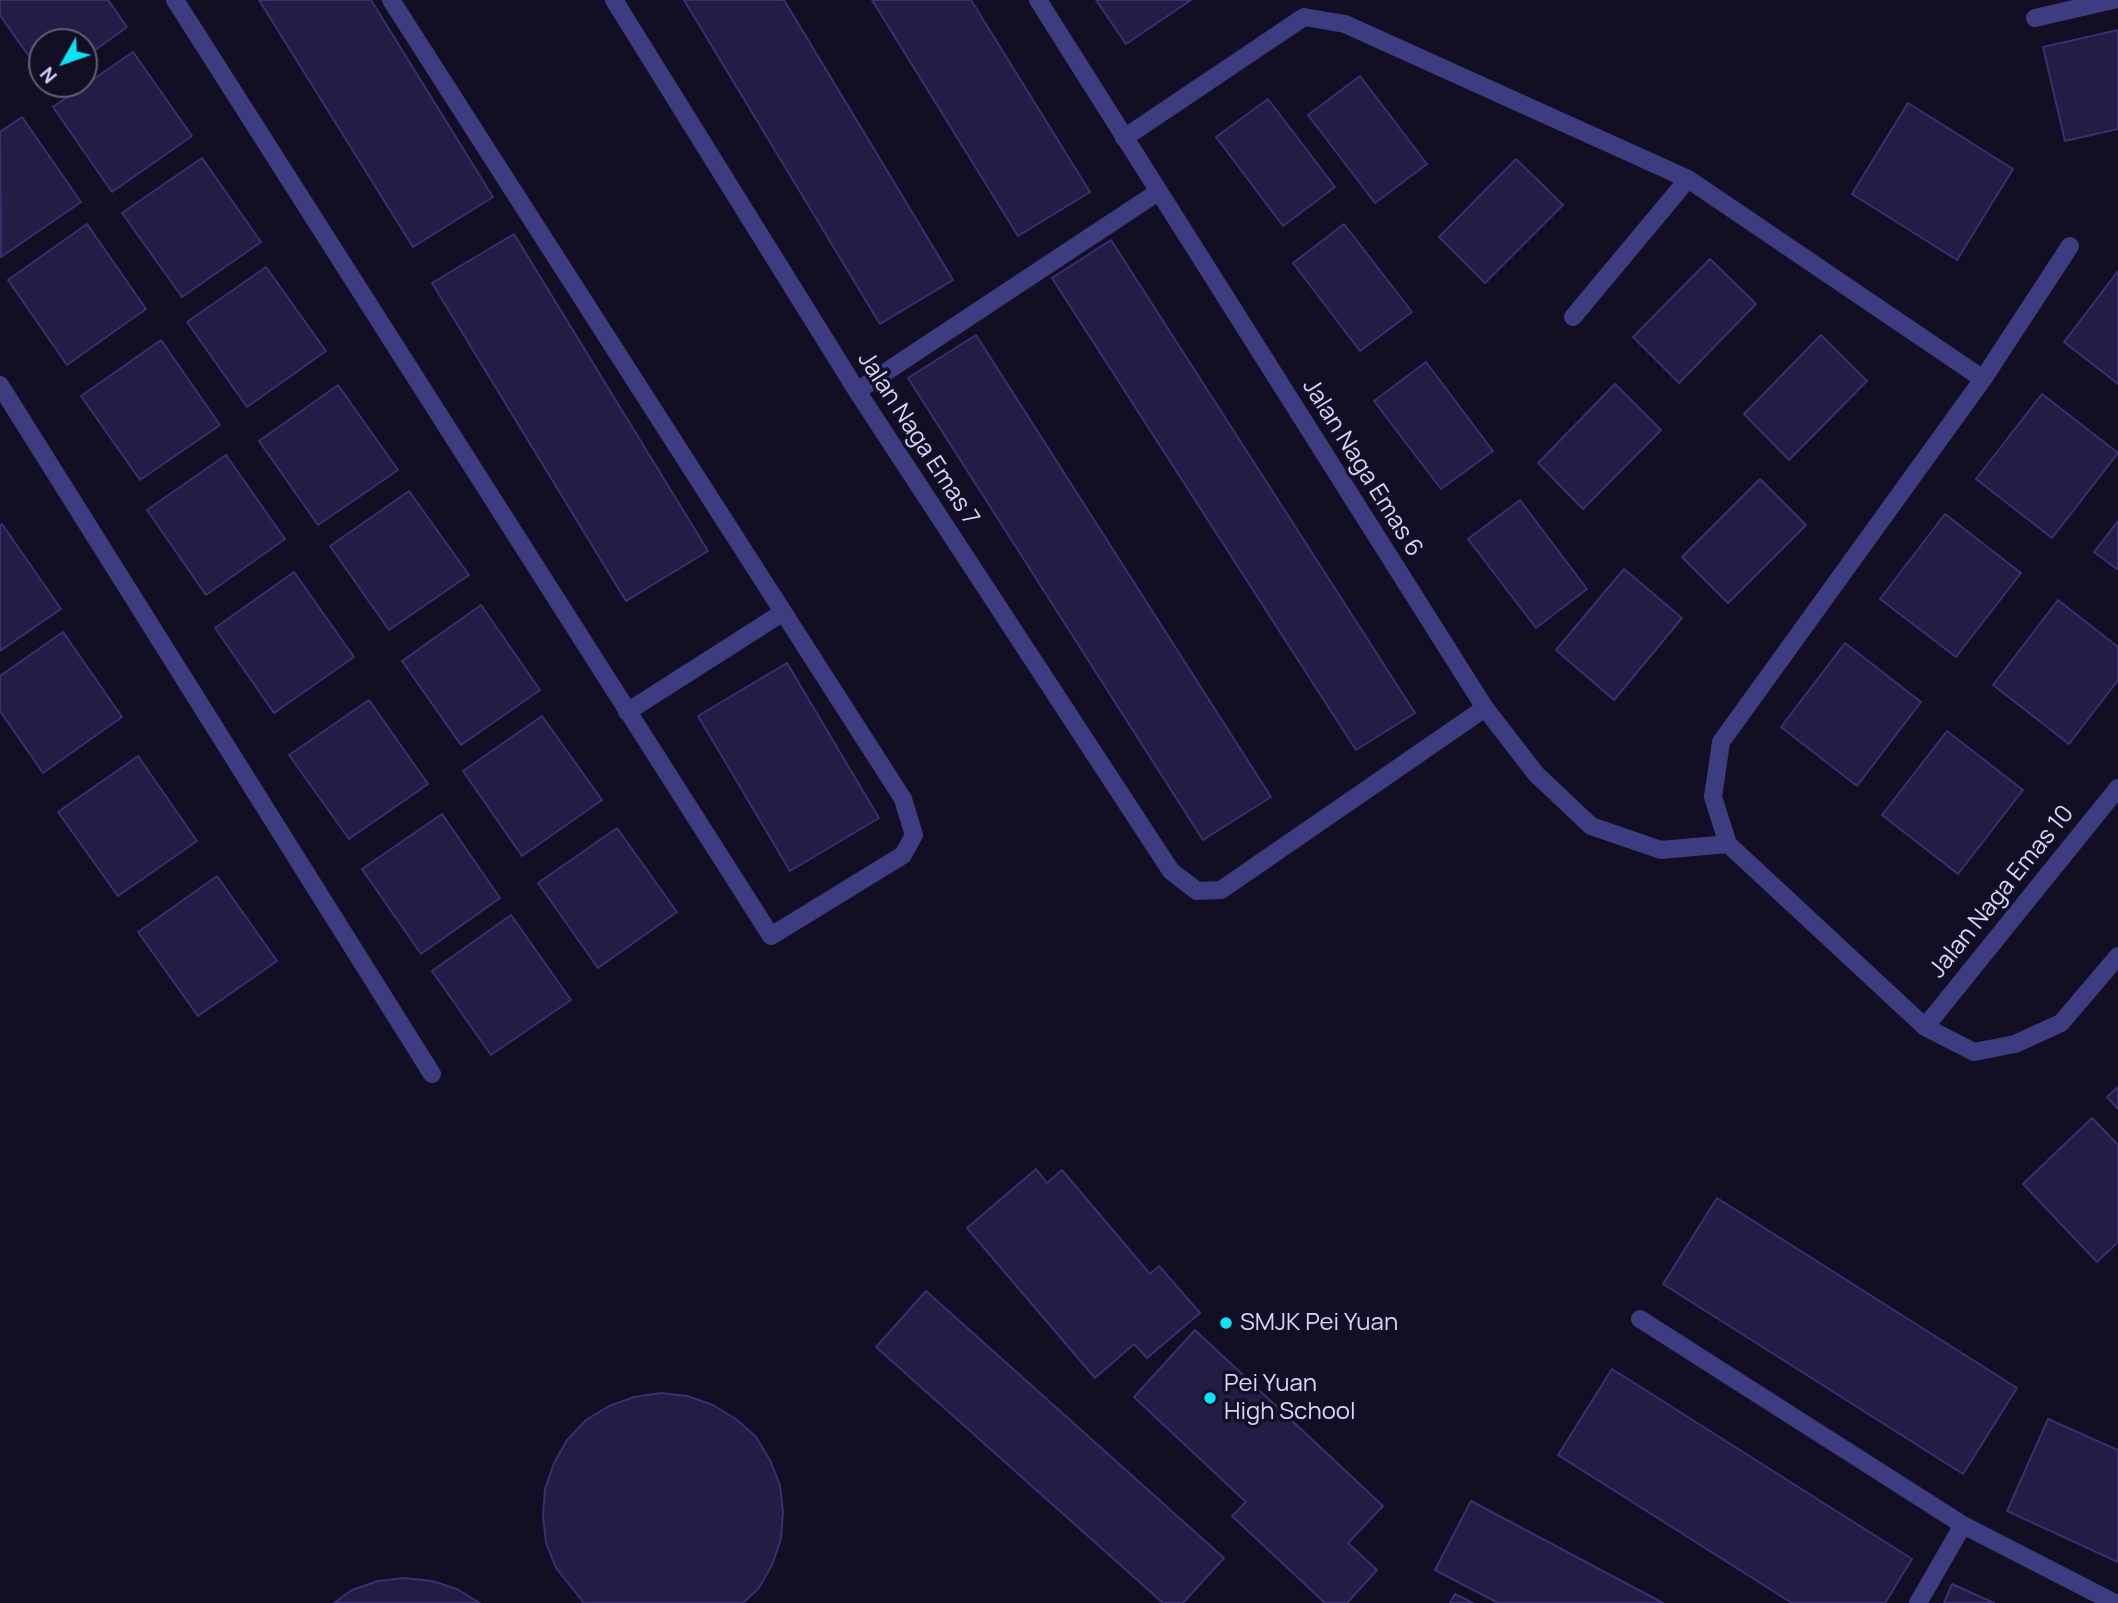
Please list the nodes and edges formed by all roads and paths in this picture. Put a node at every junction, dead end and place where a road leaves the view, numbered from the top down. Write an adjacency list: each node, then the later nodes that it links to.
1 (175, 0): 17 (street)
2 (391, 0): 15 (street)
3 (614, 0): 14 (street, Jalan Naga Emas 7)
4 (1038, 0): 7 (street, Jalan Naga Emas 6)
5 (2113, 0): 6 (street)
6 (2035, 18)
7 (1124, 138): 8 (street); 9 (street, Jalan Naga Emas 6)
8 (1688, 179): 11 (street); 12 (street)
9 (1158, 192): 14 (street); 16 (street, Jalan Naga Emas 6)
10 (2070, 246): 12 (street)
11 (1573, 317)
12 (1983, 379): 19 (street)
13 (0, 385): 22 (street)
14 (857, 391): 16 (street, Jalan Naga Emas 7)
15 (782, 613): 17 (street); 17 (street)
16 (1486, 708): 19 (street, Jalan Naga Emas 6)
17 (627, 712)
18 (2118, 788): 21 (street, Jalan Naga Emas 10)
19 (1728, 844): 21 (street)
20 (2118, 956): 21 (street)
21 (1925, 1027)
22 (432, 1074)
23 (1640, 1319): 24 (street)
24 (1963, 1525): 25 (street); 26 (street)
25 (1918, 1603)
26 (2115, 1603)

